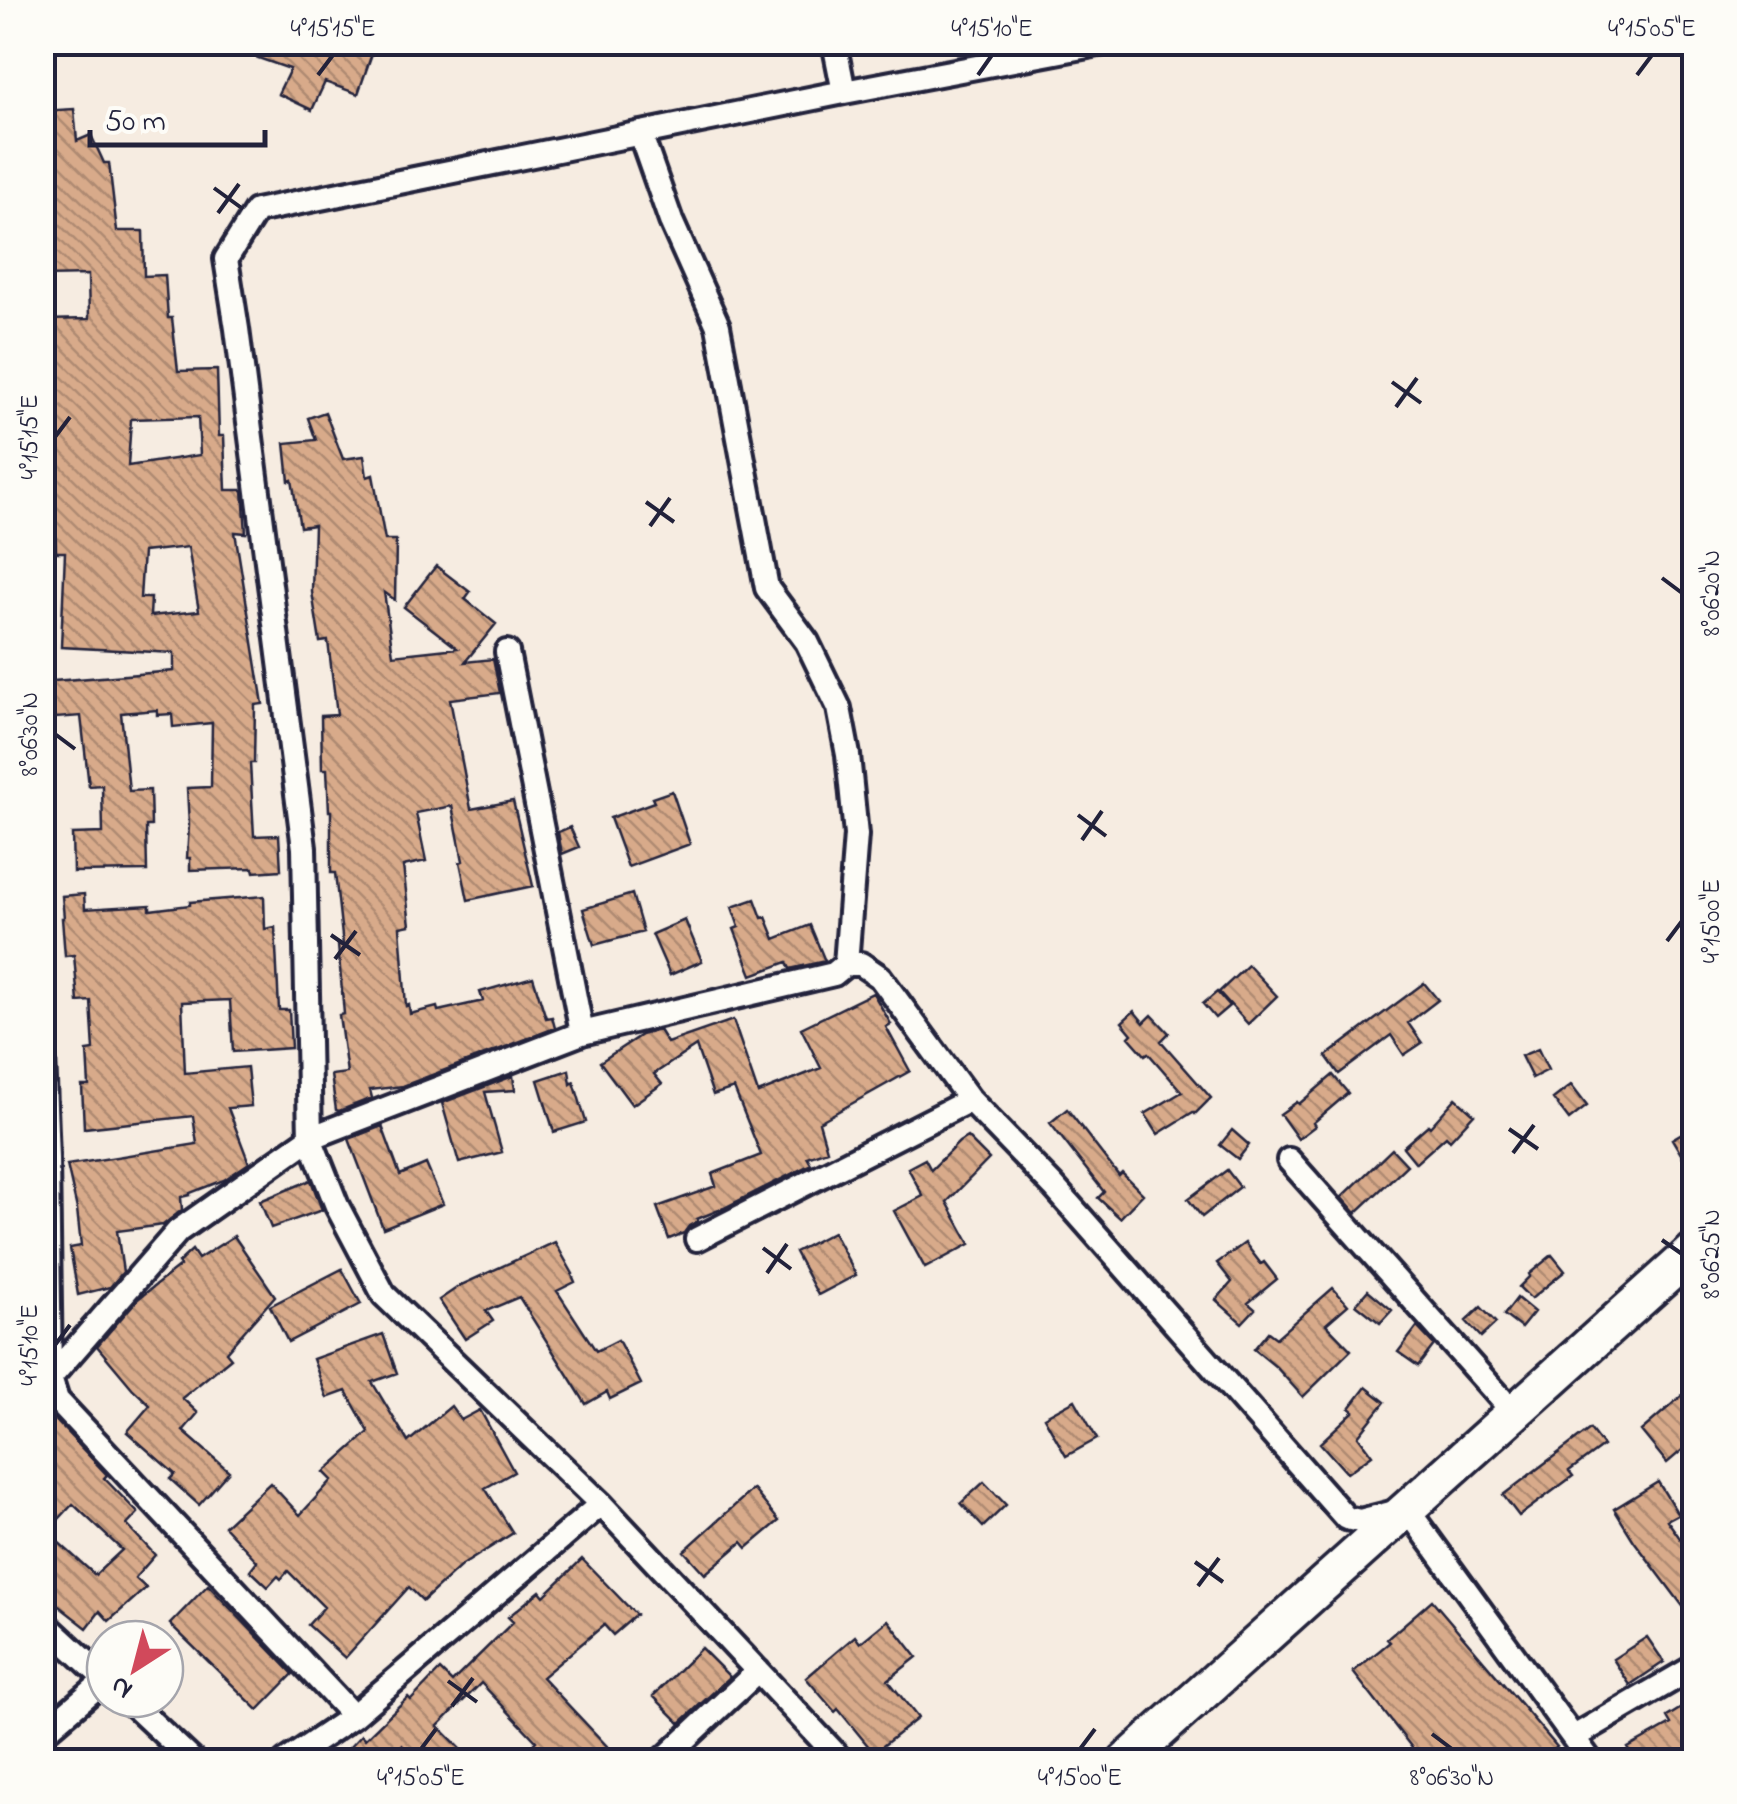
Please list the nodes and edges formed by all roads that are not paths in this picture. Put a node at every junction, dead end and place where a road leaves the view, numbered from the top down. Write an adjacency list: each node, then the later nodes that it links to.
1 (834, 42): 3 (street)
2 (1109, 42): 3 (street)
3 (844, 92): 4 (street)
4 (640, 133): 6 (street); 10 (street)
5 (507, 652): 8 (street)
6 (846, 964): 8 (street); 9 (street)
7 (42, 1028): 11 (street)
8 (582, 1033): 10 (street)
9 (970, 1100): 13 (street); 18 (street)
10 (310, 1138): 15 (street); 17 (street)
11 (45, 1157): 15 (street)
12 (1289, 1160): 16 (street)
13 (697, 1239)
14 (1694, 1251): 16 (main road)
15 (46, 1380): 24 (street)
16 (1514, 1413): 18 (main road)
17 (600, 1504): 22 (street); 24 (street)
18 (1407, 1509): 27 (street); 32 (main road)
19 (42, 1621): 20 (street)
20 (85, 1661)
21 (1694, 1667): 27 (street)
22 (758, 1671): 30 (street); 31 (street)
23 (85, 1697): 26 (street)
24 (352, 1716): 29 (street)
25 (148, 1719): 28 (street)
26 (42, 1734)
27 (1574, 1737): 33 (street)
28 (194, 1762)
29 (285, 1762)
30 (661, 1762)
31 (843, 1762)
32 (1126, 1762)
33 (1591, 1762)

